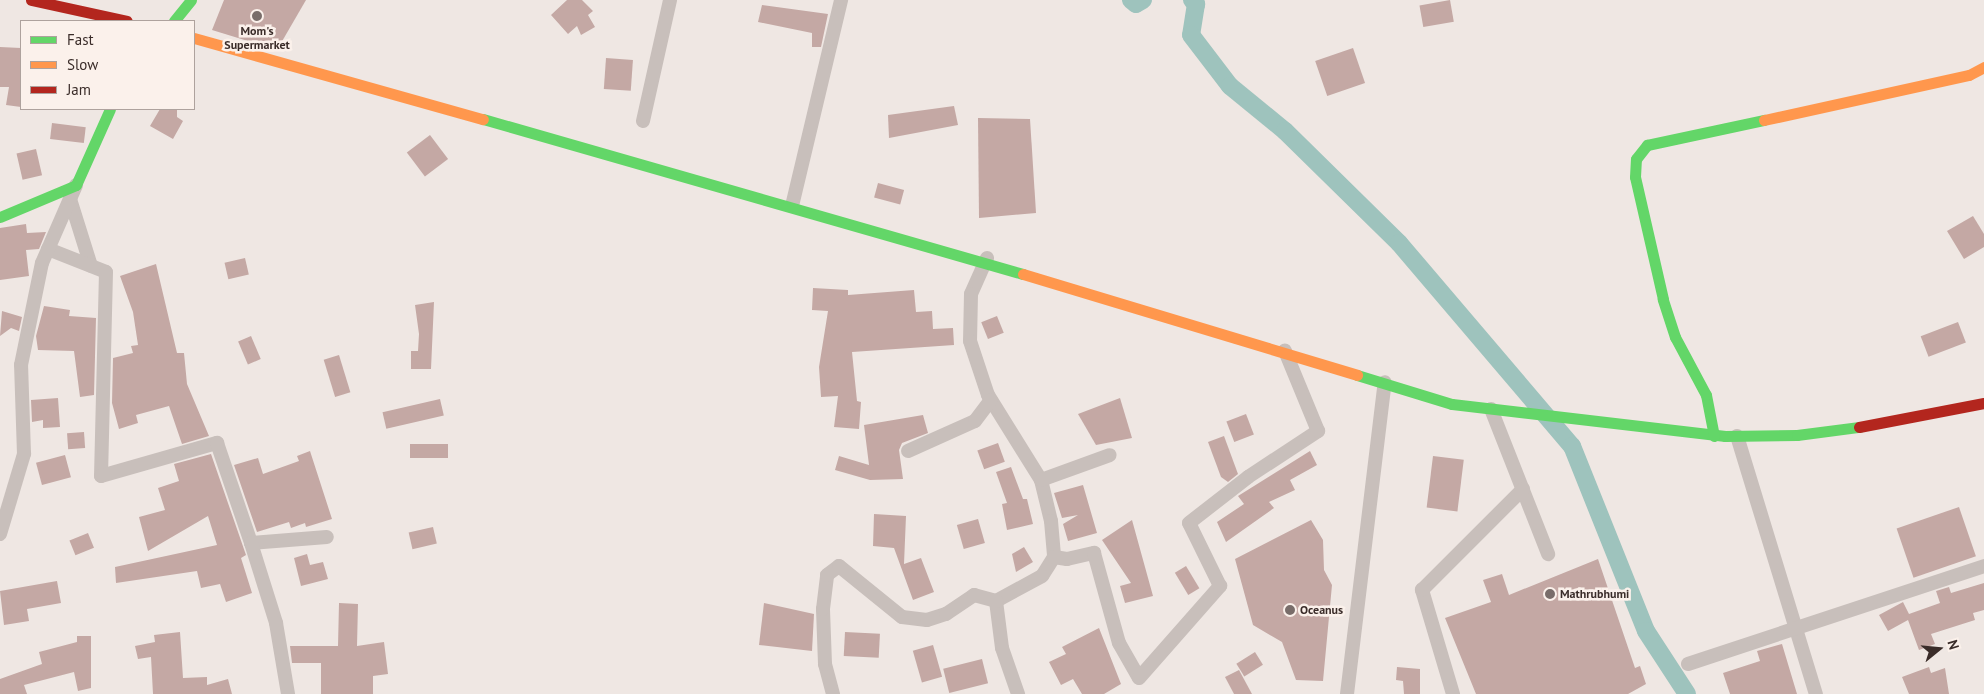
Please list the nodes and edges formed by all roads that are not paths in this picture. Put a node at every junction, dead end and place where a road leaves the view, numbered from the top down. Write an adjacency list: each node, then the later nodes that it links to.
1 (31, 0): 6 (main road)
2 (177, 0): 7 (street)
3 (191, 0): 8 (main road)
4 (670, 0): 12 (street)
5 (841, 0): 15 (street)
6 (122, 20)
7 (170, 20)
8 (175, 20)
9 (195, 38): 15 (main road)
10 (1984, 67): 25 (main road)
11 (110, 110): 13 (main road)
12 (643, 121)
13 (76, 185): 14 (street); 16 (main road)
14 (70, 199): 17 (street); 19 (street)
15 (792, 206): 18 (main road)
16 (0, 216)
17 (48, 249): 19 (street); 31 (street)
18 (987, 260): 20 (main road); 22 (street)
19 (91, 266): 33 (street)
20 (1285, 351): 21 (main road); 35 (street)
21 (1385, 382): 24 (main road); 43 (street)
22 (991, 400): 27 (street); 29 (street)
23 (1984, 403): 26 (main road)
24 (1493, 409): 25 (main road); 30 (street)
25 (1714, 436): 26 (main road)
26 (1737, 436): 38 (street)
27 (908, 451)
28 (1110, 455): 29 (street)
29 (1041, 480): 35 (street)
30 (1522, 490): 34 (street); 44 (street)
31 (0, 534)
32 (327, 537): 33 (street)
33 (251, 543): 40 (street)
34 (1548, 554)
35 (1054, 557): 37 (street)
36 (1984, 566): 38 (street)
37 (996, 601): 41 (street); 42 (street)
38 (1796, 628): 39 (street); 45 (street)
39 (1688, 664)
40 (288, 694)
41 (833, 694)
42 (1018, 694)
43 (1348, 694)
44 (1453, 694)
45 (1816, 694)

